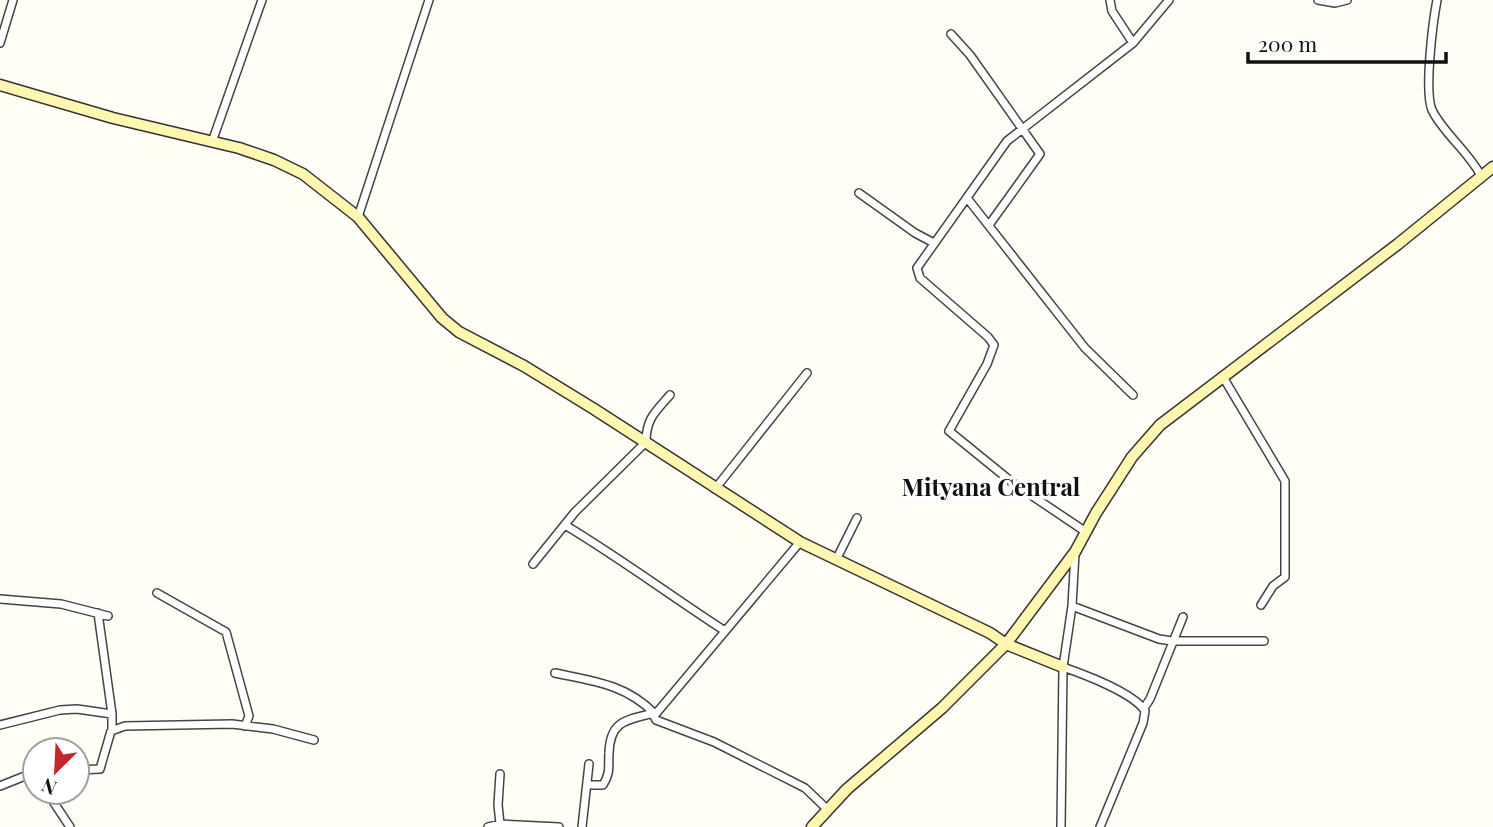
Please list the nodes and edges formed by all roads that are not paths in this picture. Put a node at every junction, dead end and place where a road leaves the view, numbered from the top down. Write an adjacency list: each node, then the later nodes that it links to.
1 (13, 0): 10 (street)
2 (262, 0): 14 (street)
3 (429, 0): 19 (street)
4 (1110, 0): 11 (street)
5 (1169, 0): 11 (street)
6 (1318, 0): 7 (street)
7 (1348, 0)
8 (1437, 0): 16 (street)
9 (951, 34): 13 (street)
10 (0, 43)
11 (1133, 43): 13 (street)
12 (0, 85): 14 (street)
13 (1024, 128): 18 (street); 20 (street)
14 (212, 142): 19 (street)
15 (1493, 167): 16 (street)
16 (1481, 176): 23 (street)
17 (859, 193): 21 (street)
18 (967, 198): 20 (street); 21 (street)
19 (358, 217): 26 (street)
20 (989, 225): 25 (street)
21 (934, 243): 30 (street)
22 (807, 373): 27 (street)
23 (1223, 377): 30 (street); 37 (street)
24 (670, 395): 26 (street)
25 (1133, 395)
26 (646, 442): 27 (street); 29 (street)
27 (715, 489): 31 (street)
28 (857, 518): 33 (street)
29 (565, 525): 34 (street); 42 (street)
30 (1086, 532): 32 (street)
31 (800, 542): 33 (street); 42 (street)
32 (1075, 552): 38 (street); 45 (street)
33 (836, 560): 45 (street)
34 (533, 564)
35 (157, 593): 52 (street)
36 (0, 599): 39 (street)
37 (1261, 605)
38 (1072, 606): 43 (street); 46 (street)
39 (97, 614): 40 (street); 49 (street)
40 (108, 616)
41 (1183, 617): 43 (street)
42 (725, 631): 50 (street)
43 (1172, 641): 44 (street); 48 (street)
44 (1264, 641)
45 (1006, 644): 46 (street); 62 (street)
46 (1063, 667): 48 (street); 69 (street)
47 (555, 673): 50 (street)
48 (1144, 708): 70 (street)
49 (112, 713): 51 (street); 53 (street)
50 (654, 713): 59 (street); 62 (street)
51 (0, 724)
52 (245, 726): 53 (street); 54 (street)
53 (112, 729): 56 (street)
54 (314, 740)
55 (589, 764): 59 (street)
56 (91, 769)
57 (500, 774): 63 (street)
58 (21, 778): 60 (street)
59 (587, 785): 67 (street)
60 (0, 786)
61 (56, 806): 64 (street)
62 (827, 809): 68 (street)
63 (500, 824): 65 (street); 66 (street)
64 (70, 827)
65 (488, 827)
66 (559, 827)
67 (582, 827)
68 (812, 827)
69 (1061, 827)
70 (1100, 827)

